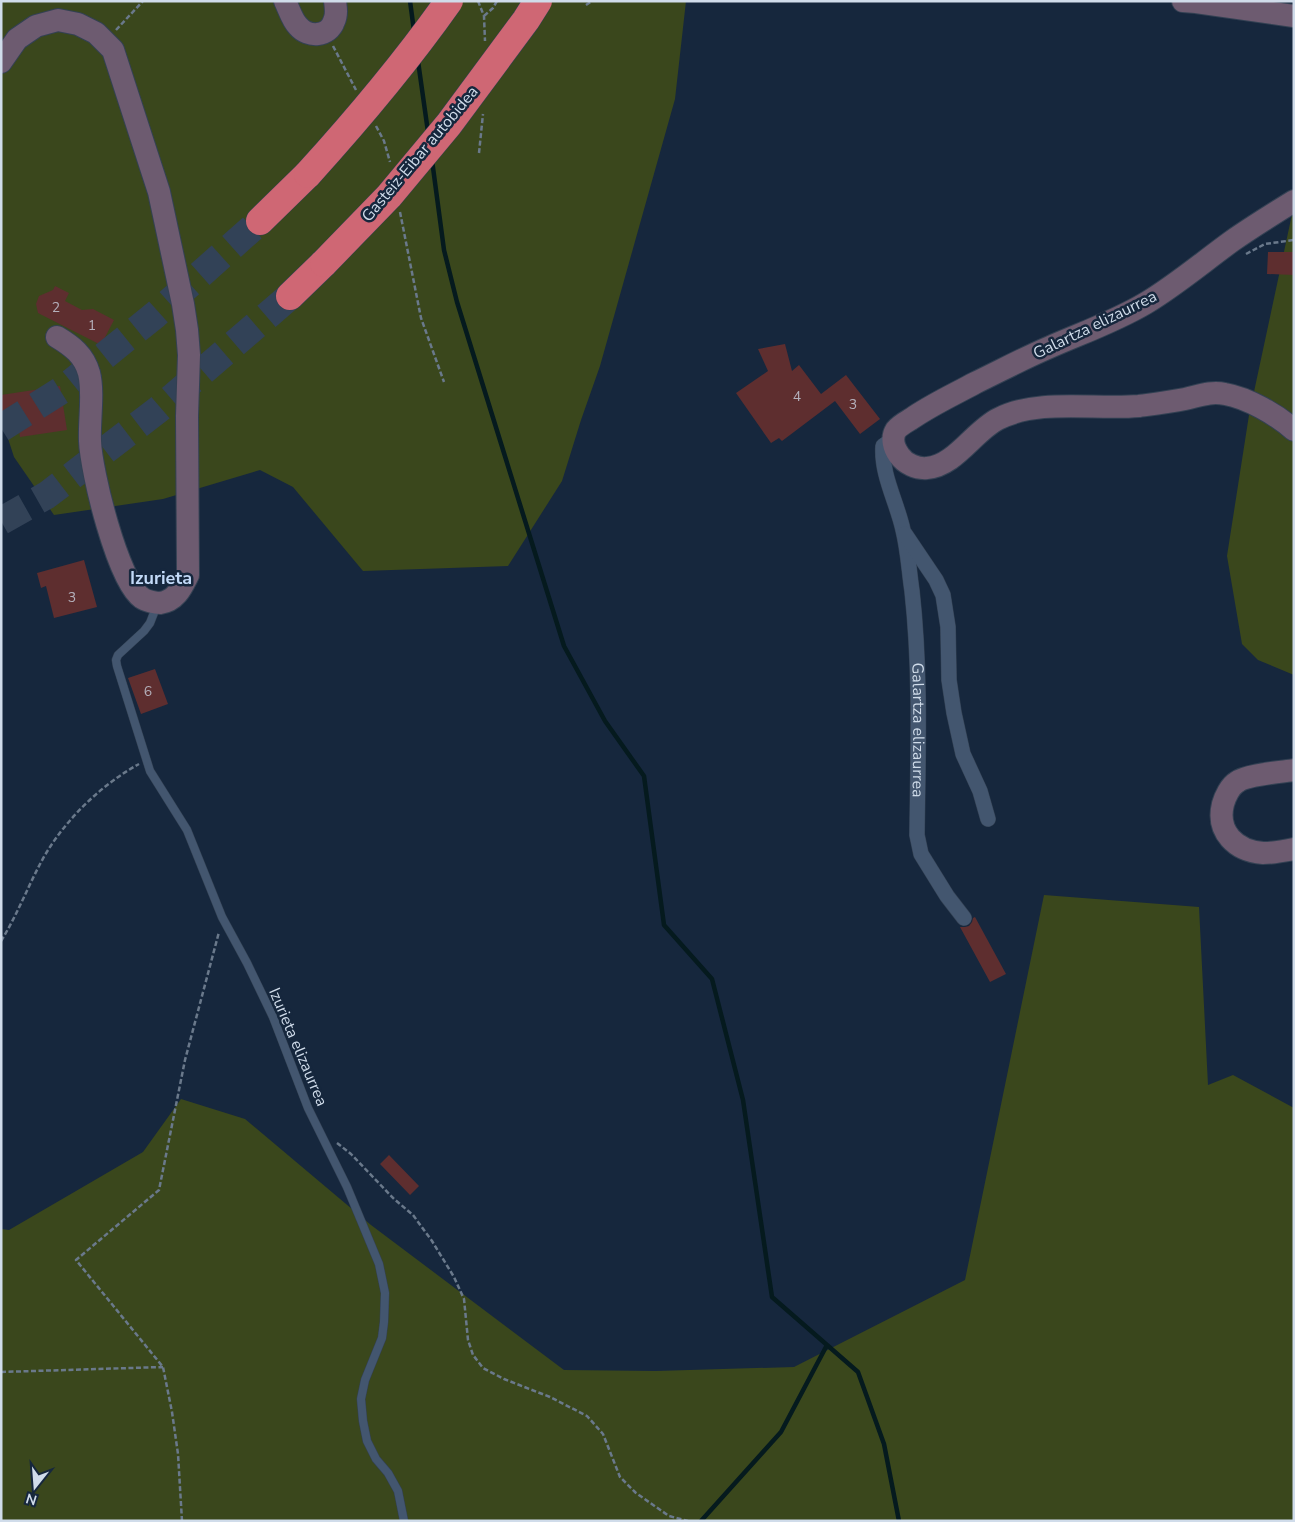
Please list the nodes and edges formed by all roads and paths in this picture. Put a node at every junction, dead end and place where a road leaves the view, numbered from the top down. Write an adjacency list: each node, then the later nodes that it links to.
1 (143, 1): 12 (path)
2 (285, 1): 3 (street)
3 (336, 1)
4 (449, 1): 17 (highway, bridge)
5 (497, 1): 10 (path)
6 (538, 1): 20 (highway, Gasteiz-Eibar autobidea, bridge)
7 (592, 1): 9 (path)
8 (1183, 1): 11 (street)
9 (586, 6)
10 (484, 16)
11 (1294, 16)
12 (105, 42): 13 (street); 25 (street)
13 (1, 62)
14 (483, 110): 15 (path)
15 (479, 153)
16 (1294, 201): 19 (street, Galartza elizaurrea)
17 (260, 221)
18 (1294, 240): 19 (path)
19 (1219, 252): 23 (street, Galartza elizaurrea)
20 (290, 296)
21 (57, 337): 25 (street)
22 (1294, 430): 23 (street)
23 (893, 439): 24 (street, Galartza elizaurrea)
24 (903, 530): 28 (street, Galartza elizaurrea); 31 (street, Galartza elizaurrea)
25 (158, 603): 26 (lane, Izurieta elizaurrea)
26 (146, 760): 30 (lane, Izurieta elizaurrea); 32 (path)
27 (1294, 770): 29 (street)
28 (988, 819)
29 (1294, 849)
30 (222, 916): 33 (lane, Izurieta elizaurrea); 34 (path)
31 (964, 918)
32 (1, 941)
33 (323, 1140): 37 (lane, Izurieta elizaurrea); 38 (path)
34 (163, 1368): 35 (path); 36 (path)
35 (1, 1372)
36 (182, 1521)
37 (404, 1521)
38 (688, 1521)

